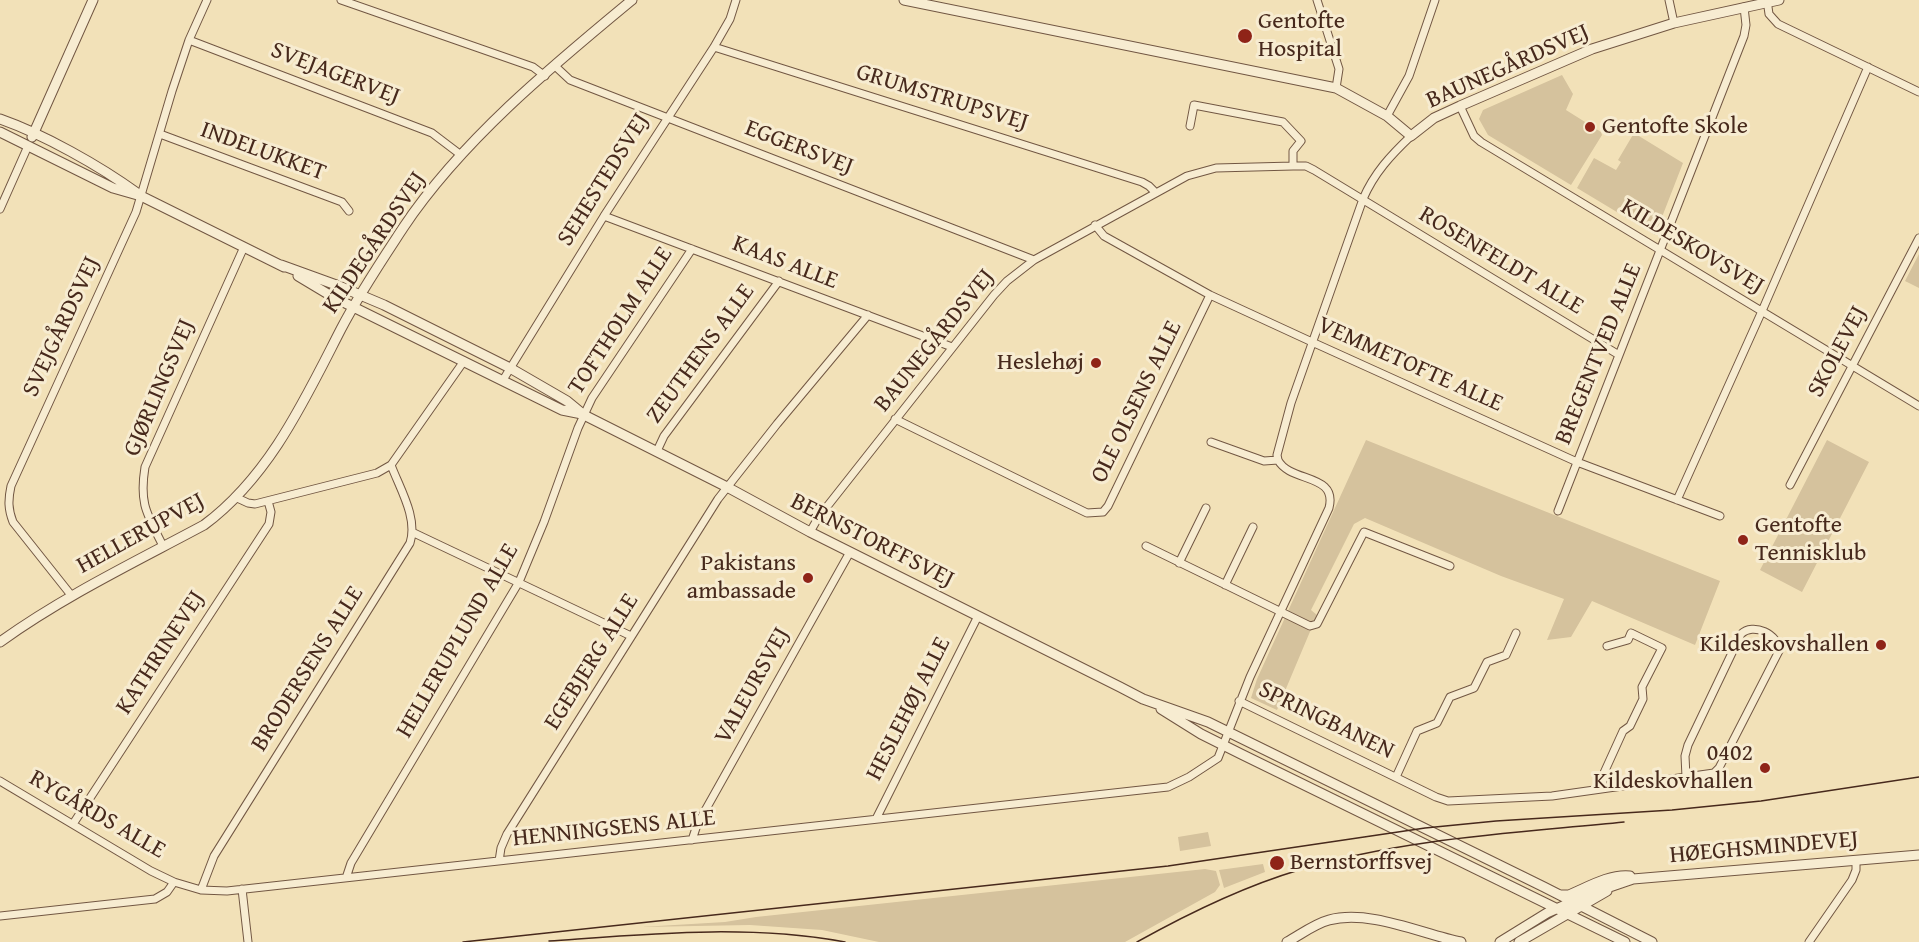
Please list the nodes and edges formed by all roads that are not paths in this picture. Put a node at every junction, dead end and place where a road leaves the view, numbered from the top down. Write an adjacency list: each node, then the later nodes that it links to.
1 (93, 0): 29 (street)
2 (207, 0): 16 (street, SVEJGÅRDSVEJ)
3 (341, 0): 20 (street)
4 (632, 0): 14 (street, KILDEGÅRDSVEJ)
5 (637, 0): 14 (street, KILDEGÅRDSVEJ)
6 (736, 0): 17 (street, SEHESTEDSVEJ)
7 (904, 0): 21 (street)
8 (1317, 0): 21 (street)
9 (1435, 0): 24 (street)
10 (1669, 0): 15 (street)
11 (1779, 0): 12 (street, BAUNEGÅRDSVEJ)
12 (1767, 1): 13 (street, BAUNEGÅRDSVEJ); 19 (street)
13 (1744, 7): 15 (street, BAUNEGÅRDSVEJ); 45 (street, BREGENTVED ALLE)
14 (611, 17): 18 (street, KILDEGÅRDSVEJ)
15 (1674, 23): 23 (street, BAUNEGÅRDSVEJ)
16 (189, 40): 30 (street, SVEJGÅRDSVEJ); 33 (street, SVEJAGERVEJ)
17 (714, 47): 25 (street, SEHESTEDSVEJ); 35 (street, GRUMSTRUPSVEJ)
18 (555, 66): 20 (street, KILDEGÅRDSVEJ); 25 (street, EGGERSVEJ)
19 (1868, 67): 22 (street); 52 (street)
20 (544, 76): 33 (street, KILDEGÅRDSVEJ)
21 (1336, 88): 24 (street)
22 (1919, 92)
23 (1460, 106): 31 (street, BAUNEGÅRDSVEJ); 45 (street, KILDESKOVSVEJ)
24 (1387, 116): 31 (street)
25 (667, 118): 40 (street, SEHESTEDSVEJ); 46 (street, EGGERSVEJ)
26 (0, 119): 29 (street, BERNSTORFFSVEJ)
27 (1190, 126): 34 (street)
28 (0, 132): 32 (street, BERNSTORFFSVEJ)
29 (34, 134): 32 (street); 36 (street, BERNSTORFFSVEJ)
30 (160, 134): 36 (street, SVEJGÅRDSVEJ); 39 (street, INDELUKKET)
31 (1411, 136): 37 (street, BAUNEGÅRDSVEJ)
32 (28, 146): 36 (street, BERNSTORFFSVEJ); 38 (street)
33 (461, 155): 49 (street, KILDEGÅRDSVEJ)
34 (1293, 166): 35 (street, BAUNEGÅRDSVEJ); 37 (street, BAUNEGÅRDSVEJ)
35 (1155, 192): 41 (street, BAUNEGÅRDSVEJ)
36 (141, 196): 43 (street, BERNSTORFFSVEJ); 87 (street, SVEJGÅRDSVEJ)
37 (1363, 200): 54 (street); 56 (street, ROSENFELDT ALLE)
38 (0, 209)
39 (349, 211)
40 (604, 216): 44 (street, KAAS ALLE); 59 (street, SEHESTEDSVEJ)
41 (1095, 225): 46 (street, BAUNEGÅRDSVEJ); 50 (street, VEMMETOFTE ALLE)
42 (1919, 238): 58 (street, SKOLEVEJ)
43 (244, 247): 47 (street, BERNSTORFFSVEJ); 80 (street, GJØRLINGSVEJ)
44 (692, 249): 48 (street, KAAS ALLE); 62 (street, TOFTHOLM ALLE)
45 (1661, 251): 52 (street, KILDESKOVSVEJ); 56 (street, BREGENTVED ALLE)
46 (1034, 260): 55 (street, BAUNEGÅRDSVEJ)
47 (281, 265): 49 (street, BERNSTORFFSVEJ); 51 (street, BERNSTORFFSVEJ)
48 (778, 281): 53 (street, KAAS ALLE); 65 (street, ZEUTHENS ALLE)
49 (361, 295): 51 (street, KILDEGÅRDSVEJ); 59 (street, BERNSTORFFSVEJ)
50 (1210, 295): 54 (street, VEMMETOFTE ALLE); 63 (street, OLE OLSENS ALLE)
51 (354, 307): 57 (street, BERNSTORFFSVEJ); 71 (street, KILDEGÅRDSVEJ)
52 (1762, 311): 58 (street, KILDESKOVSVEJ); 72 (street)
53 (867, 315): 55 (street, KAAS ALLE); 70 (street, EGEBJERG ALLE)
54 (1312, 342): 66 (street); 67 (street, VEMMETOFTE ALLE)
55 (952, 347): 63 (street, BAUNEGÅRDSVEJ)
56 (1620, 355): 67 (street, BREGENTVED ALLE)
57 (464, 361): 60 (street, BERNSTORFFSVEJ); 68 (street)
58 (1853, 367): 61 (street, KILDESKOVSVEJ); 69 (street, SKOLEVEJ)
59 (510, 368): 60 (street, SEHESTEDSVEJ); 62 (street, BERNSTORFFSVEJ)
60 (503, 380): 62 (street, BERNSTORFFSVEJ)
61 (1919, 406)
62 (584, 415): 65 (street, BERNSTORFFSVEJ); 85 (street, HELLERUPLUND ALLE)
63 (895, 419): 78 (street, BAUNEGÅRDSVEJ)
64 (1211, 442): 66 (street)
65 (657, 451): 70 (street, BERNSTORFFSVEJ)
66 (1278, 460): 88 (street, HENNINGSENS ALLE)
67 (1577, 462): 72 (street, VEMMETOFTE ALLE); 75 (street, BREGENTVED ALLE)
68 (391, 465): 73 (street, HELLERUPVEJ); 79 (street)
69 (1790, 485)
70 (727, 488): 78 (street, BERNSTORFFSVEJ); 91 (street, EGEBJERG ALLE)
71 (236, 497): 73 (street, HELLERUPVEJ); 80 (street, HELLERUPVEJ)
72 (1677, 500): 76 (street, VEMMETOFTE ALLE)
73 (268, 501): 103 (street, KATHRINEVEJ)
74 (1206, 508): 83 (street)
75 (1558, 512)
76 (1720, 516)
77 (1253, 527): 86 (street)
78 (810, 532): 82 (street, BERNSTORFFSVEJ)
79 (414, 533): 85 (street); 112 (street, BRODERSENS ALLE)
80 (164, 546): 87 (street, HELLERUPVEJ)
81 (1146, 546): 83 (street)
82 (850, 552): 89 (street, BERNSTORFFSVEJ); 104 (street, VALEURSVEJ)
83 (1179, 563): 86 (street)
84 (1450, 566): 88 (street)
85 (519, 582): 91 (street); 108 (street, HELLERUPLUND ALLE)
86 (1225, 585): 88 (street)
87 (71, 595): 92 (street, HELLERUPVEJ)
88 (1280, 613): 95 (street, HENNINGSENS ALLE)
89 (978, 616): 94 (street, BERNSTORFFSVEJ); 102 (street, HESLEHØJ ALLE)
90 (1516, 633): 98 (street, SPRINGBANEN)
91 (631, 636): 107 (street, EGEBJERG ALLE)
92 (0, 642)
93 (1607, 646): 101 (street)
94 (1143, 699): 96 (street, BERNSTORFFSVEJ); 97 (street, BERNSTORFFSVEJ)
95 (1239, 701): 96 (street, HENNINGSENS ALLE); 98 (street, SPRINGBANEN)
96 (1228, 732): 97 (street, HENNINGSENS ALLE); 113 (street, BERNSTORFFSVEJ)
97 (1223, 745): 102 (street, HENNINGSENS ALLE); 115 (street, BERNSTORFFSVEJ)
98 (1396, 777): 101 (street, SPRINGBANEN)
99 (1686, 777): 99 (street, SPRINGBANEN); 101 (street, SPRINGBANEN)
100 (0, 781): 103 (street, RYGÅRDS ALLE)
101 (1603, 788)
102 (876, 819): 104 (street, HENNINGSENS ALLE)
103 (73, 824): 110 (street, RYGÅRDS ALLE)
104 (692, 840): 107 (street, HENNINGSENS ALLE)
105 (1919, 855): 106 (street, HØEGHSMINDEVEJ)
106 (1856, 860): 109 (street, HØEGHSMINDEVEJ); 126 (street)
107 (500, 861): 108 (street, HENNINGSENS ALLE)
108 (346, 878): 111 (street, HENNINGSENS ALLE)
109 (1642, 878): 113 (street); 114 (street, HØEGHSMINDEVEJ)
110 (174, 882): 112 (street, HENNINGSENS ALLE); 117 (street)
111 (242, 889): 112 (street, HENNINGSENS ALLE); 119 (street)
112 (201, 890)
113 (1562, 895): 114 (street, BERNSTORFFSVEJ)
114 (1578, 904): 115 (street); 116 (street); 125 (street, BERNSTORFFSVEJ)
115 (1557, 909): 116 (street, BERNSTORFFSVEJ); 122 (street)
116 (1568, 914): 123 (street); 124 (street, BERNSTORFFSVEJ)
117 (0, 916)
118 (1446, 940): 120 (street); 121 (street)
119 (248, 942)
120 (1287, 942)
121 (1461, 942)
122 (1500, 942)
123 (1519, 942)
124 (1625, 942)
125 (1652, 942)
126 (1809, 942)

